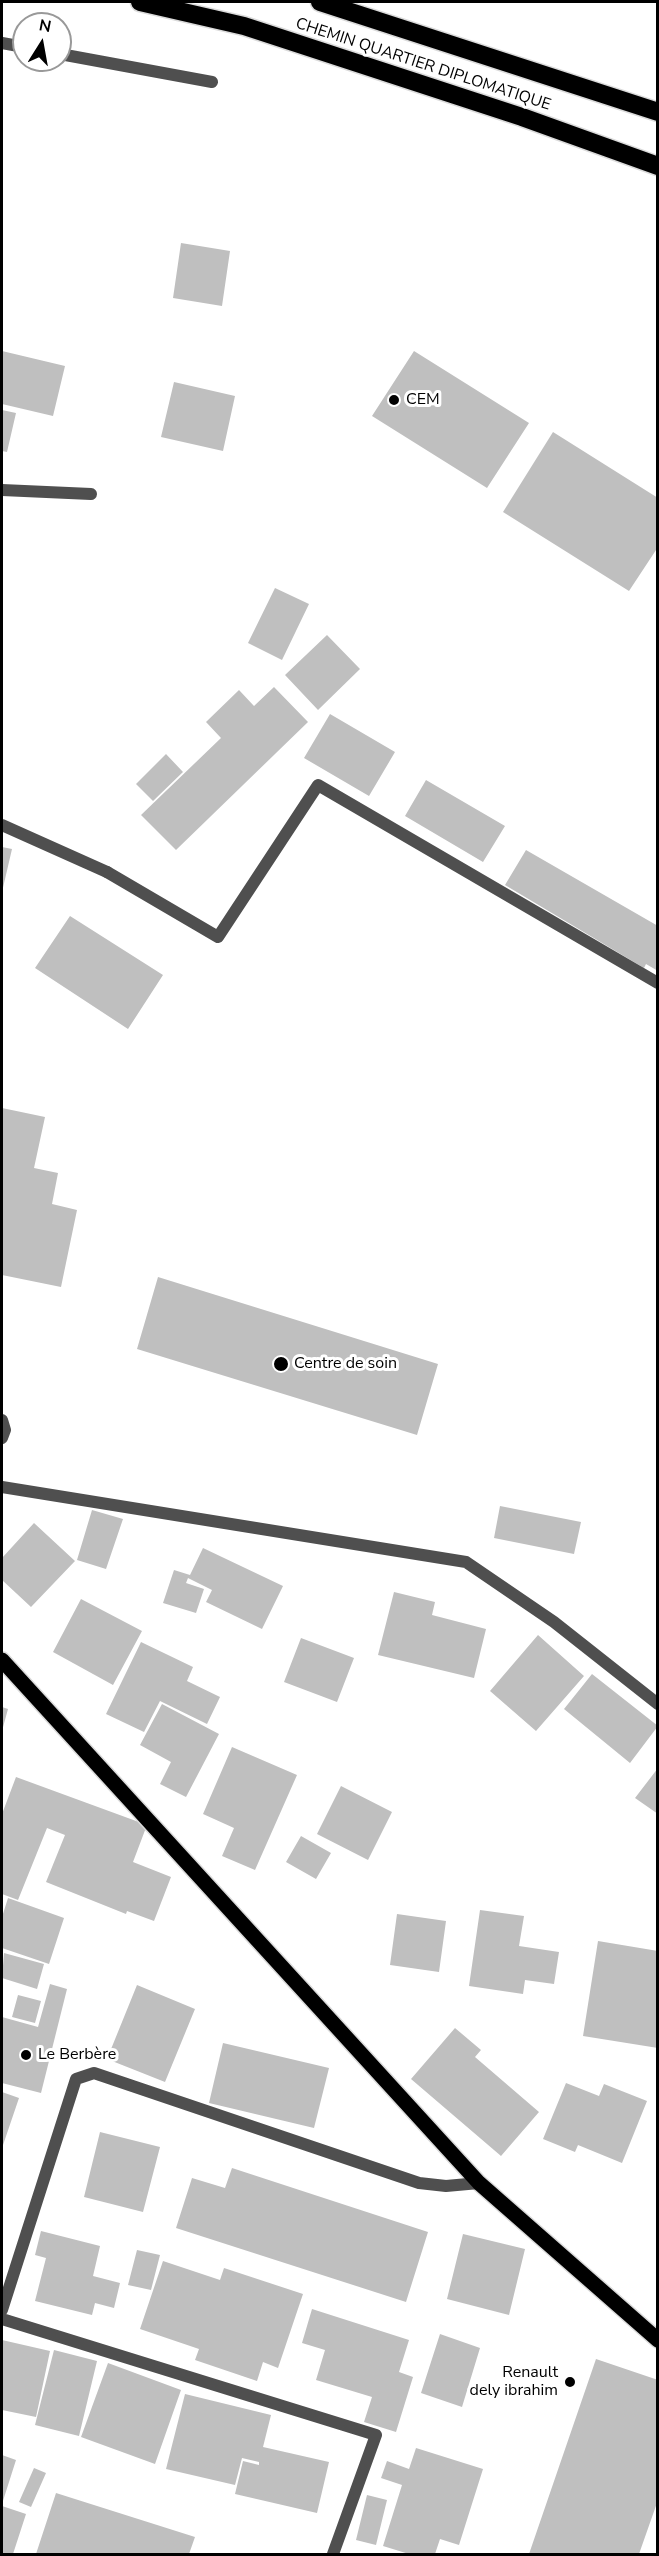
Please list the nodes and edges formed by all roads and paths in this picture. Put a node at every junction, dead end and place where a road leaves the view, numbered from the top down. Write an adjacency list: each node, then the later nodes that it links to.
1 (140, 2): 6 (highway, CHEMIN QUARTIER DIPLOMATIQUE)
2 (320, 2): 5 (highway)
3 (72, 56): 4 (street)
4 (212, 82)
5 (657, 112)
6 (657, 166)
7 (2, 490): 8 (street)
8 (91, 494)
9 (2, 825): 10 (street)
10 (657, 983)
11 (2, 1420): 12 (street)
12 (2, 1438)
13 (2, 1487): 15 (street)
14 (2, 1660): 16 (main road)
15 (657, 1704)
16 (479, 2183): 17 (street); 19 (main road)
17 (2, 2310)
18 (2, 2319): 20 (street)
19 (657, 2340)
20 (333, 2554)

